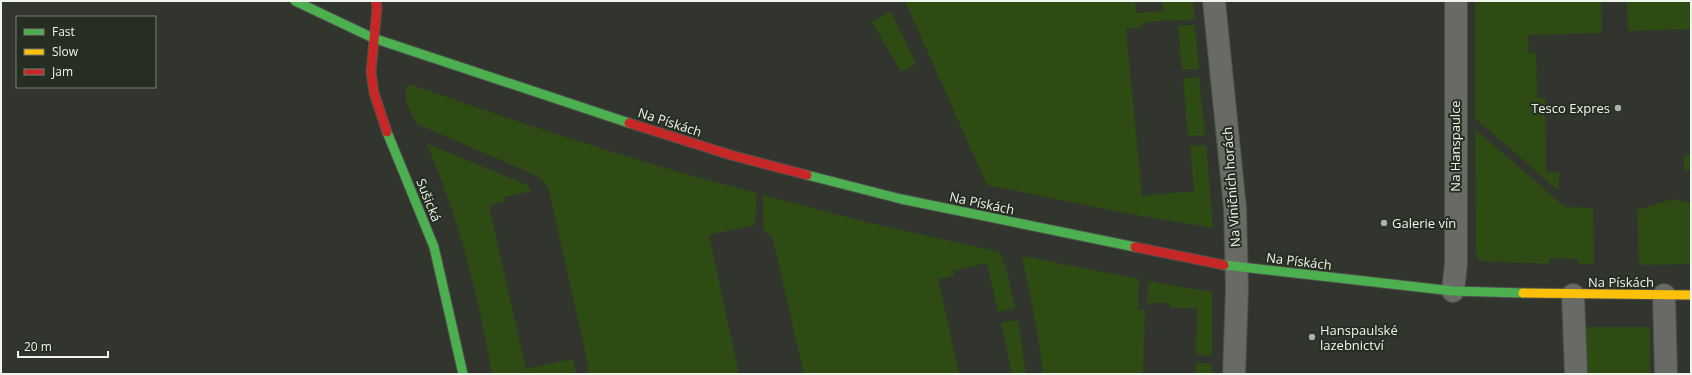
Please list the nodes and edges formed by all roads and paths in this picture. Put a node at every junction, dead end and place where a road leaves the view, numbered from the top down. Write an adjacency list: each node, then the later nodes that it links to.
1 (295, 1): 5 (street, Na Pískách)
2 (376, 1): 5 (street, Sušická)
3 (1214, 1): 6 (street, Na Viničních horách)
4 (1456, 1): 7 (street, Na Hanspaulce)
5 (373, 38): 6 (street, Na Pískách); 11 (street, Sušická)
6 (1236, 267): 7 (street, Na Pískách); 12 (street, Na Viničních horách)
7 (1453, 291): 8 (street, Na Pískách)
8 (1573, 295): 9 (street, Na Pískách); 13 (street)
9 (1664, 295): 10 (street, Na Pískách); 14 (street)
10 (1691, 295)
11 (463, 374)
12 (1234, 374)
13 (1576, 374)
14 (1666, 374)

